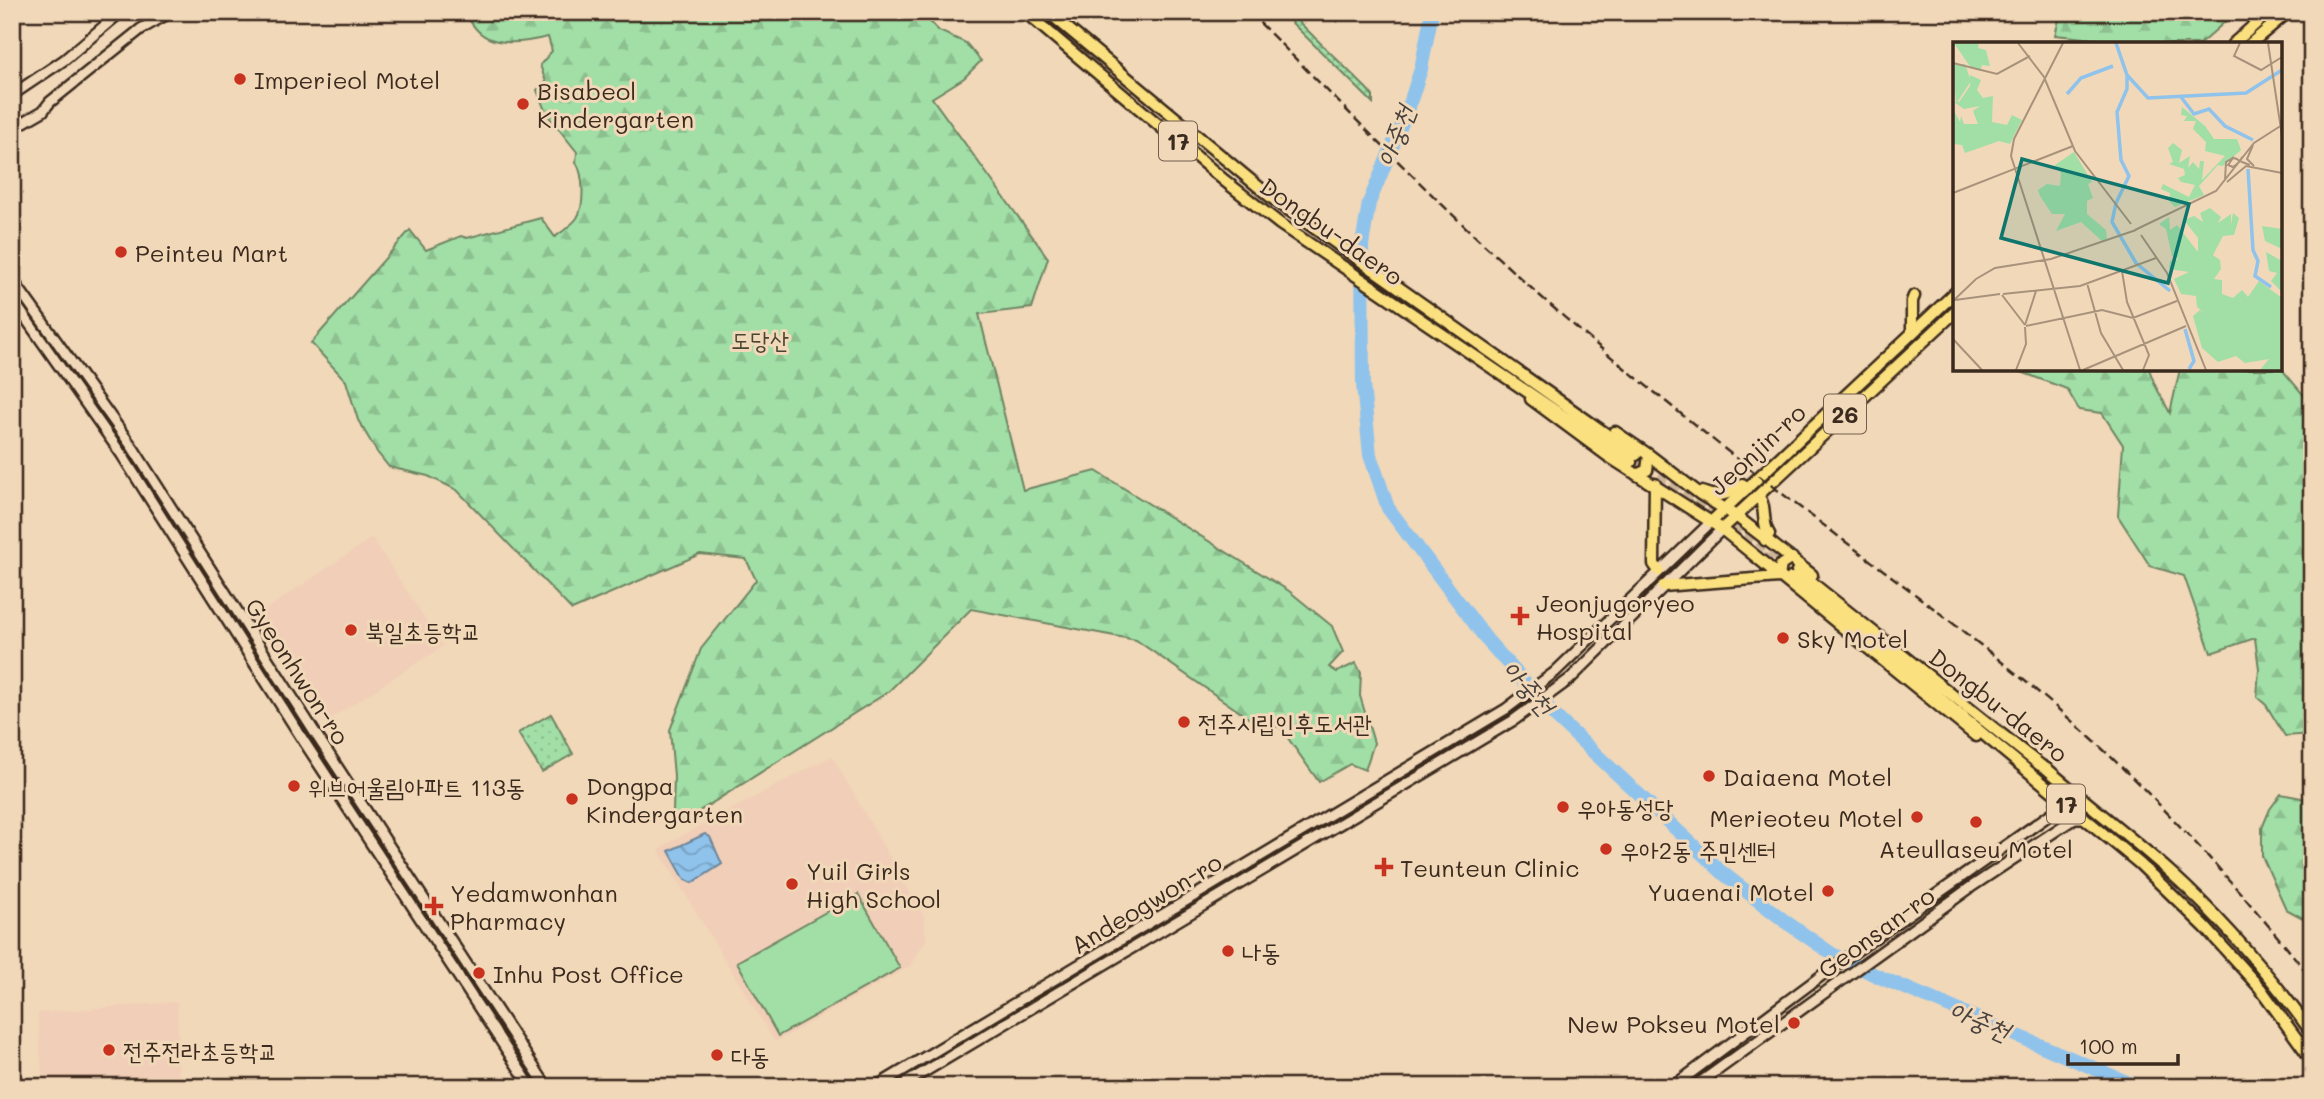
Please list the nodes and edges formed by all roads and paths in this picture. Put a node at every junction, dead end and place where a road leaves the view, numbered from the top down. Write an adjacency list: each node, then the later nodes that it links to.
1 (121, 12): 9 (street)
2 (171, 12): 10 (street)
3 (1025, 12): 18 (main road, Dongbu-daero / 17)
4 (1048, 12): 17 (main road, Dongbu-daero / 17)
5 (2269, 12): 7 (main road)
6 (2288, 12): 8 (main road)
7 (2235, 42)
8 (2252, 42)
9 (12, 94)
10 (12, 129)
11 (12, 279): 42 (street, Gyeonhwon-ro)
12 (1953, 295): 16 (main road, Jeonjin-ro / 26)
13 (1914, 296): 16 (main road)
14 (12, 299): 41 (street, Gyeonhwon-ro)
15 (1953, 314): 24 (main road, Jeonjin-ro / 26)
16 (1912, 332): 22 (main road, Jeonjin-ro / 26)
17 (1516, 368): 18 (main road, Dongbu-daero / 17); 19 (main road)
18 (1513, 383): 20 (main road, Dongbu-daero)
19 (1650, 455): 20 (main road); 23 (main road)
20 (1637, 475): 21 (main road, Dongbu-daero)
21 (1655, 484): 27 (main road, Dongbu-daero); 31 (main road)
22 (1748, 488): 23 (main road, 26); 25 (main road, Jeonjin-ro)
23 (1700, 494): 25 (main road)
24 (1759, 497): 26 (main road, Jeonjin-ro / 26); 29 (main road)
25 (1723, 510): 26 (main road); 27 (main road, Jeonjin-ro)
26 (1736, 516): 28 (main road, Jeonjin-ro / 26); 29 (main road)
27 (1711, 522): 28 (main road, Dongbu-daero); 31 (street)
28 (1722, 529): 32 (main road, Dongbu-daero); 33 (street)
29 (1765, 540): 30 (main road)
30 (1792, 558): 32 (main road); 35 (main road)
31 (1659, 571): 43 (street, Andeogwon-ro)
32 (1779, 577): 33 (main road); 34 (main road, Dongbu-daero)
33 (1663, 586): 44 (street, Andeogwon-ro)
34 (1989, 740): 35 (main road, Dongbu-daero / 17); 36 (main road, Dongbu-daero / 17)
35 (2047, 769): 38 (main road, Dongbu-daero / 17)
36 (2057, 796): 37 (main road, Dongbu-daero / 17); 40 (street, Geonsan-ro)
37 (2084, 818): 39 (main road, Dongbu-daero / 17); 45 (street, Geonsan-ro)
38 (2312, 1032)
39 (2312, 1060)
40 (1676, 1085)
41 (531, 1087)
42 (547, 1087)
43 (875, 1087)
44 (899, 1087)
45 (1693, 1087)

